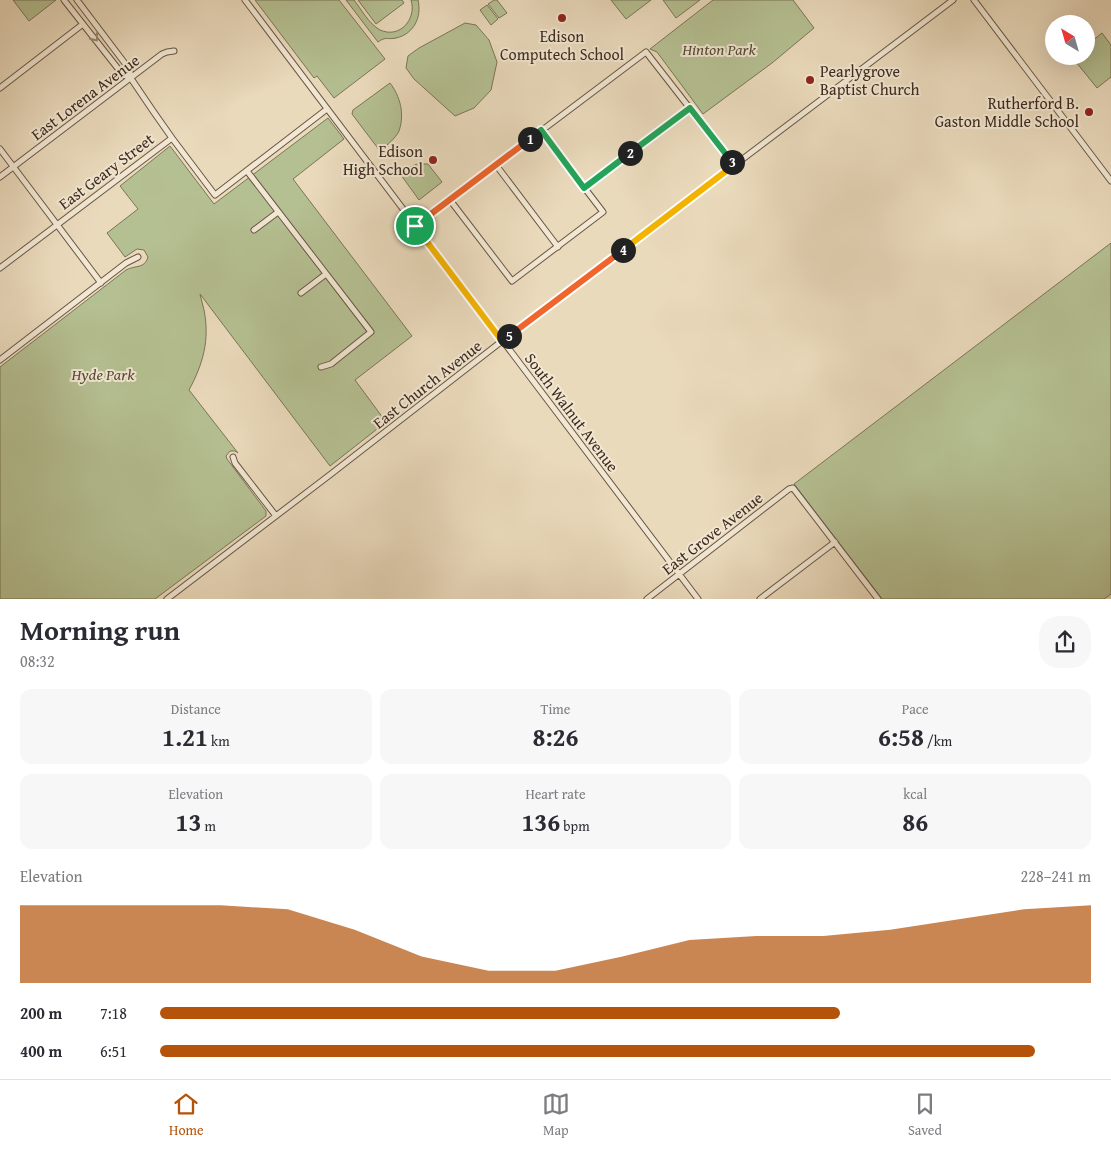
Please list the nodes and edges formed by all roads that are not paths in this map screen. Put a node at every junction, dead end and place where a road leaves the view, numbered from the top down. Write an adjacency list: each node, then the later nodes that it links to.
1 (64, 0): 6 (street)
2 (77, 0): 8 (street)
3 (245, 0): 11 (street, South Walnut Avenue)
4 (953, 0): 16 (street, East Church Avenue)
5 (974, 0): 20 (street)
6 (83, 24): 8 (street, one-way to 8); 9 (street)
7 (174, 51): 8 (street, East Lorena Avenue)
8 (130, 77): 13 (street); 17 (street, East Lorena Avenue)
9 (0, 88)
10 (690, 108): 12 (street); 16 (street); 21 (street)
11 (328, 109): 18 (street); 25 (street, South Walnut Avenue)
12 (541, 130): 15 (street); 21 (street)
13 (172, 138): 18 (street); 24 (street, East Geary Street)
14 (0, 149): 17 (street)
15 (496, 165): 22 (street); 27 (street)
16 (734, 165): 33 (street, East Church Avenue)
17 (13, 167): 19 (street, East Lorena Avenue); 24 (street)
18 (248, 171): 23 (street)
19 (0, 177)
20 (1111, 181)
21 (584, 188): 27 (street)
22 (450, 200): 25 (street); 27 (street)
23 (278, 212): 26 (street); 30 (street)
24 (57, 225): 29 (street, East Geary Street); 31 (street)
25 (415, 226): 33 (street, South Walnut Avenue)
26 (254, 230)
27 (558, 246)
28 (138, 257): 31 (street)
29 (0, 268)
30 (326, 274): 32 (street); 35 (street)
31 (101, 283): 34 (street)
32 (301, 293)
33 (502, 341): 37 (street, East Church Avenue); 39 (street, South Walnut Avenue)
34 (0, 360)
35 (321, 367)
36 (233, 457): 37 (street)
37 (276, 516): 40 (street, East Church Avenue)
38 (835, 542): 39 (street, East Grove Avenue); 43 (street); 44 (street)
39 (679, 574): 41 (street, East Grove Avenue); 42 (street, South Walnut Avenue)
40 (167, 599)
41 (646, 599)
42 (698, 599)
43 (760, 599)
44 (878, 599)

